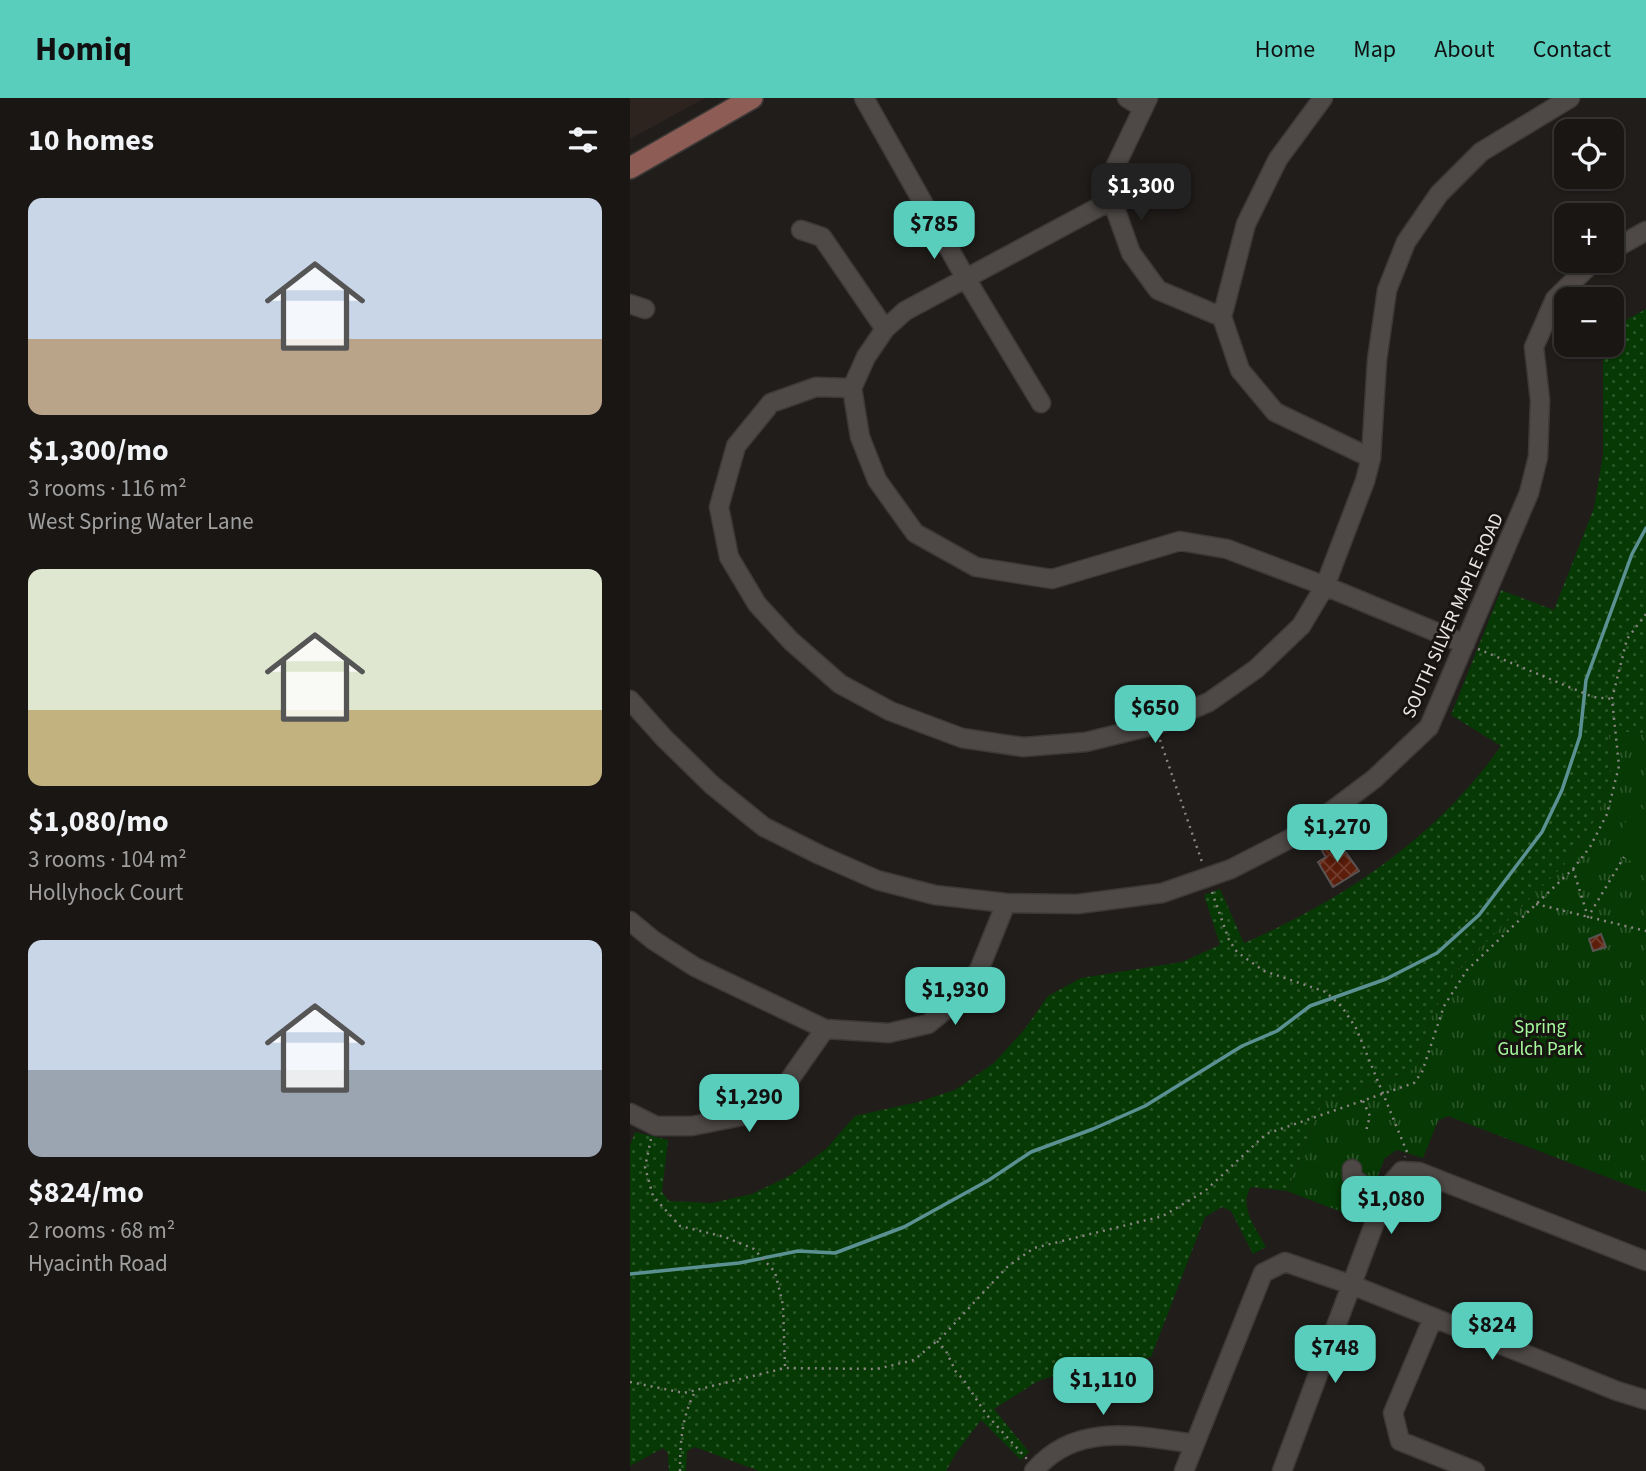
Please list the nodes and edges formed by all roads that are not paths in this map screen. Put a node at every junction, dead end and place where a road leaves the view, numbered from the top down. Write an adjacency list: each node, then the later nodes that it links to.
1 (752, 98): 6 (main road)
2 (864, 98): 12 (street)
3 (1323, 98): 13 (street)
4 (1570, 98): 17 (street)
5 (1139, 101): 7 (street)
6 (630, 168)
7 (1112, 200): 12 (street); 13 (street)
8 (801, 230): 14 (street)
9 (1646, 230): 10 (street)
10 (1624, 243)
11 (1582, 273): 19 (street, SOUTH SILVER MAPLE ROAD)
12 (965, 277): 14 (street); 16 (street)
13 (1222, 317): 17 (street)
14 (885, 329): 15 (street)
15 (852, 388): 18 (street); 18 (street)
16 (1041, 403)
17 (1371, 457): 18 (street)
18 (1325, 586): 19 (street)
19 (1465, 644): 21 (street, SOUTH SILVER MAPLE ROAD)
20 (630, 700): 21 (street, SOUTH SILVER MAPLE ROAD)
21 (1006, 903): 23 (street)
22 (630, 921): 23 (street)
23 (825, 1029): 24 (street)
24 (630, 1113)
25 (1352, 1169): 26 (street)
26 (1384, 1201): 27 (street); 28 (street)
27 (1646, 1261)
28 (1352, 1285): 29 (street); 31 (street); 34 (street)
29 (1433, 1318): 30 (street); 35 (street)
30 (1646, 1400)
31 (1195, 1444): 32 (street); 33 (street)
32 (1037, 1468)
33 (1184, 1471)
34 (1282, 1471)
35 (1475, 1471)

